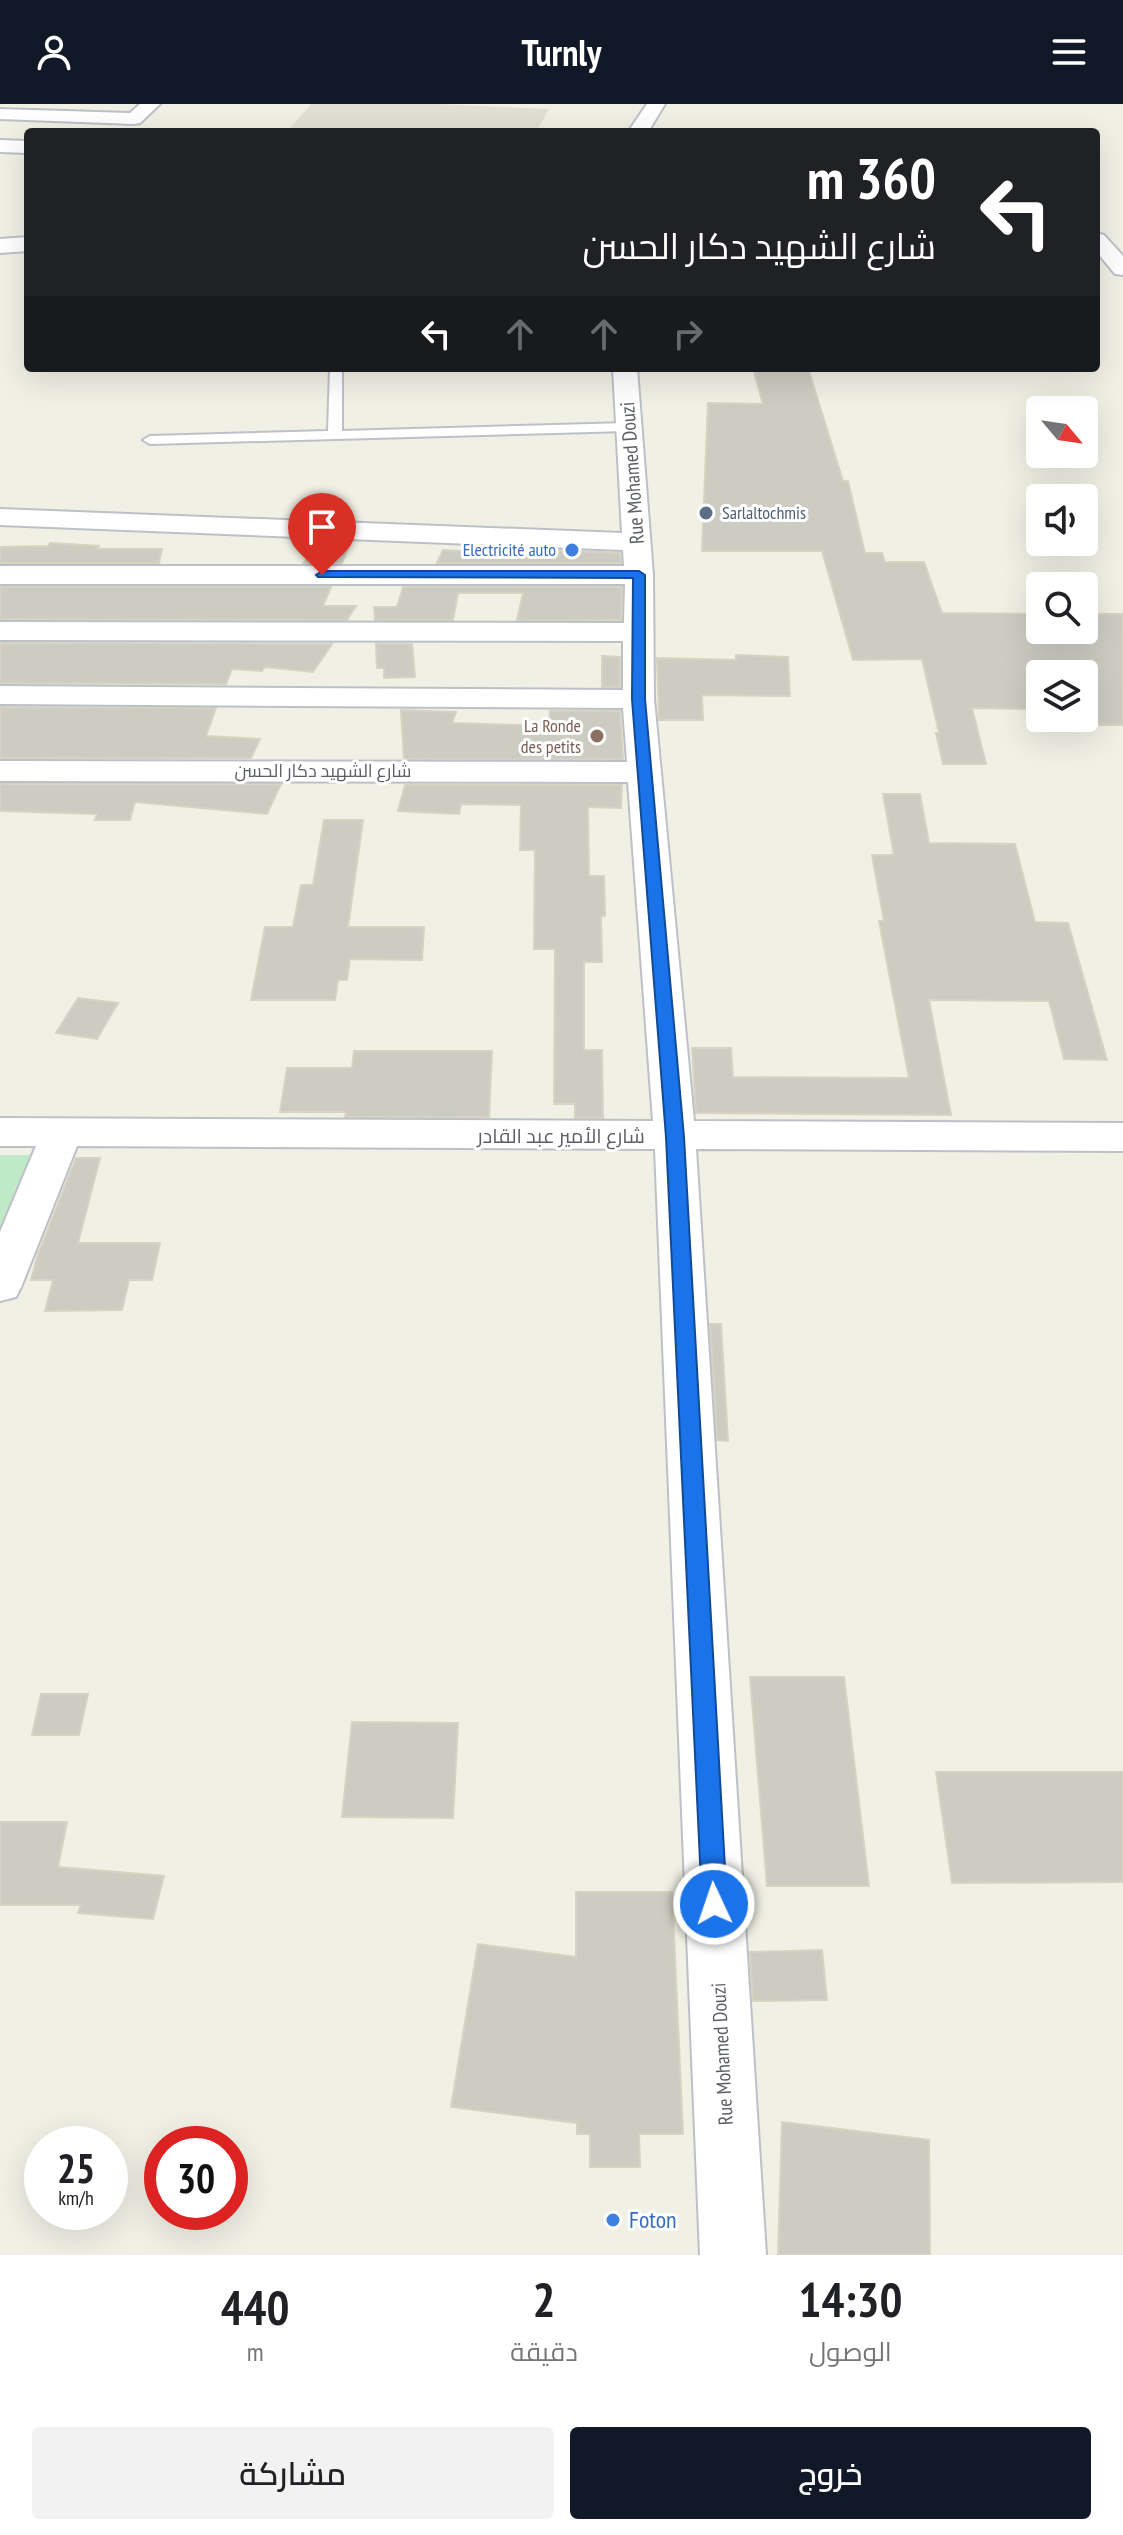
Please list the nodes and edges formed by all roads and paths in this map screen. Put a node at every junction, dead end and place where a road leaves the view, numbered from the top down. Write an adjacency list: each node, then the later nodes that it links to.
1 (151, 104): 3 (street)
2 (656, 104): 4 (street)
3 (0, 114)
4 (641, 128)
5 (0, 146): 6 (street)
6 (24, 147)
7 (1100, 239): 8 (street)
8 (1123, 241)
9 (1100, 242): 12 (street)
10 (24, 244): 11 (street)
11 (0, 246)
12 (1123, 269)
13 (1100, 275): 14 (street)
14 (1123, 276)
15 (336, 372): 18 (lane)
16 (625, 372): 17 (street, Rue Mohamed Douzi)
17 (628, 427): 18 (lane); 21 (street, Rue Mohamed Douzi)
18 (335, 436): 19 (lane)
19 (150, 440)
20 (0, 517): 21 (street)
21 (638, 558): 23 (street); 25 (street, Rue Mohamed Douzi)
22 (0, 575): 23 (street)
23 (37, 575): 24 (street)
24 (5, 631): 26 (street)
25 (638, 632): 26 (street); 28 (street, Rue Mohamed Douzi)
26 (342, 664): 27 (street); 28 (street)
27 (0, 695)
28 (638, 699): 30 (street, Rue Mohamed Douzi)
29 (0, 771): 30 (street, شارع الشهيد دكار الحسن)
30 (646, 772): 33 (street, Rue Mohamed Douzi)
31 (0, 1132): 32 (street, شارع الأمير عبد القادر)
32 (62, 1132): 33 (street, شارع الأمير عبد القادر); 35 (street)
33 (675, 1137): 34 (street, شارع الأمير عبد القادر); 36 (street, Rue Mohamed Douzi)
34 (1123, 1137)
35 (0, 1285)
36 (733, 2255)

